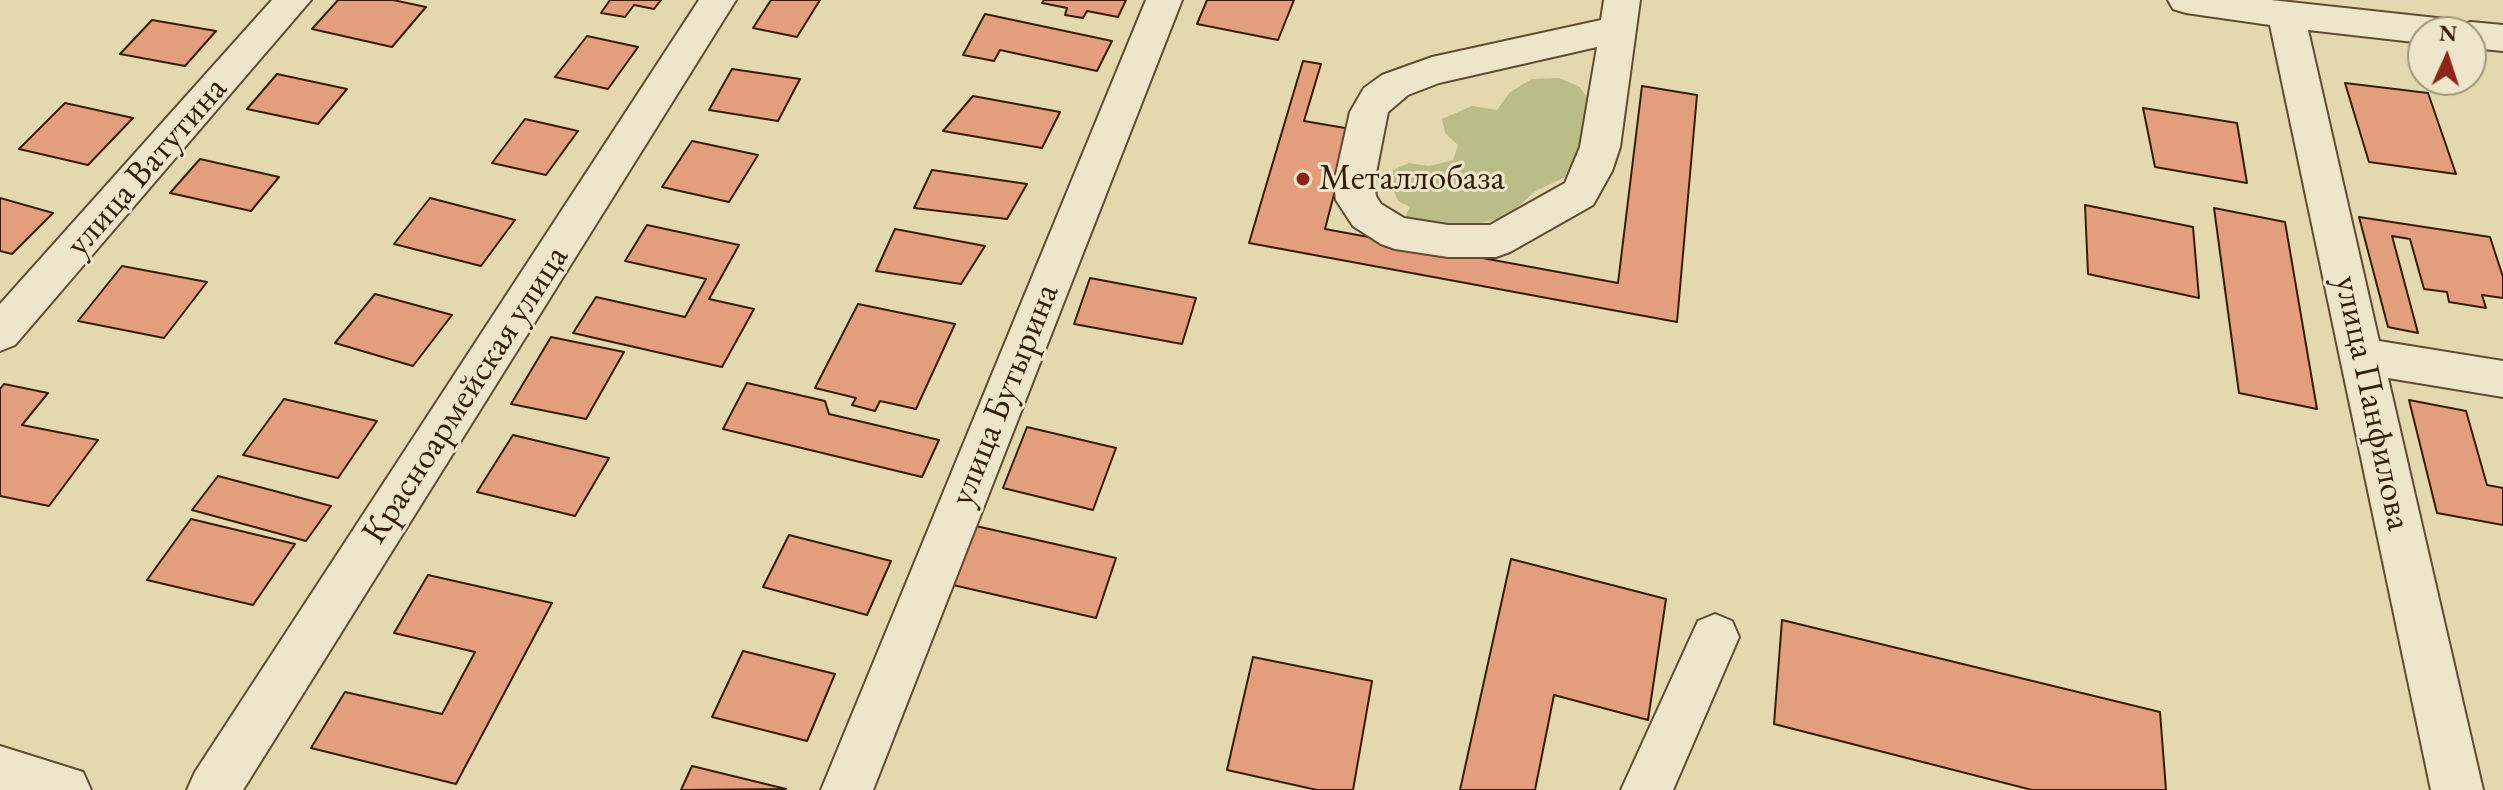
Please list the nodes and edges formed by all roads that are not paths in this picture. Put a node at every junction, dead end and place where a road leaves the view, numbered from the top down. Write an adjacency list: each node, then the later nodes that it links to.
1 (293, 0): 8 (street, улица Ватутина)
2 (718, 0): 14 (street, Красноармейская улица)
3 (1164, 0): 15 (street, улица Бутырина)
4 (2186, 0): 6 (street)
5 (1620, 14): 5 (street)
6 (2286, 15): 7 (street); 9 (street, улица Панфилова)
7 (2407, 28)
8 (0, 333)
9 (2362, 356): 10 (street); 17 (street, улица Панфилова)
10 (2503, 379)
11 (1715, 637): 16 (street)
12 (0, 772): 13 (street)
13 (65, 790)
14 (213, 790)
15 (847, 790)
16 (1647, 790)
17 (2457, 790)

